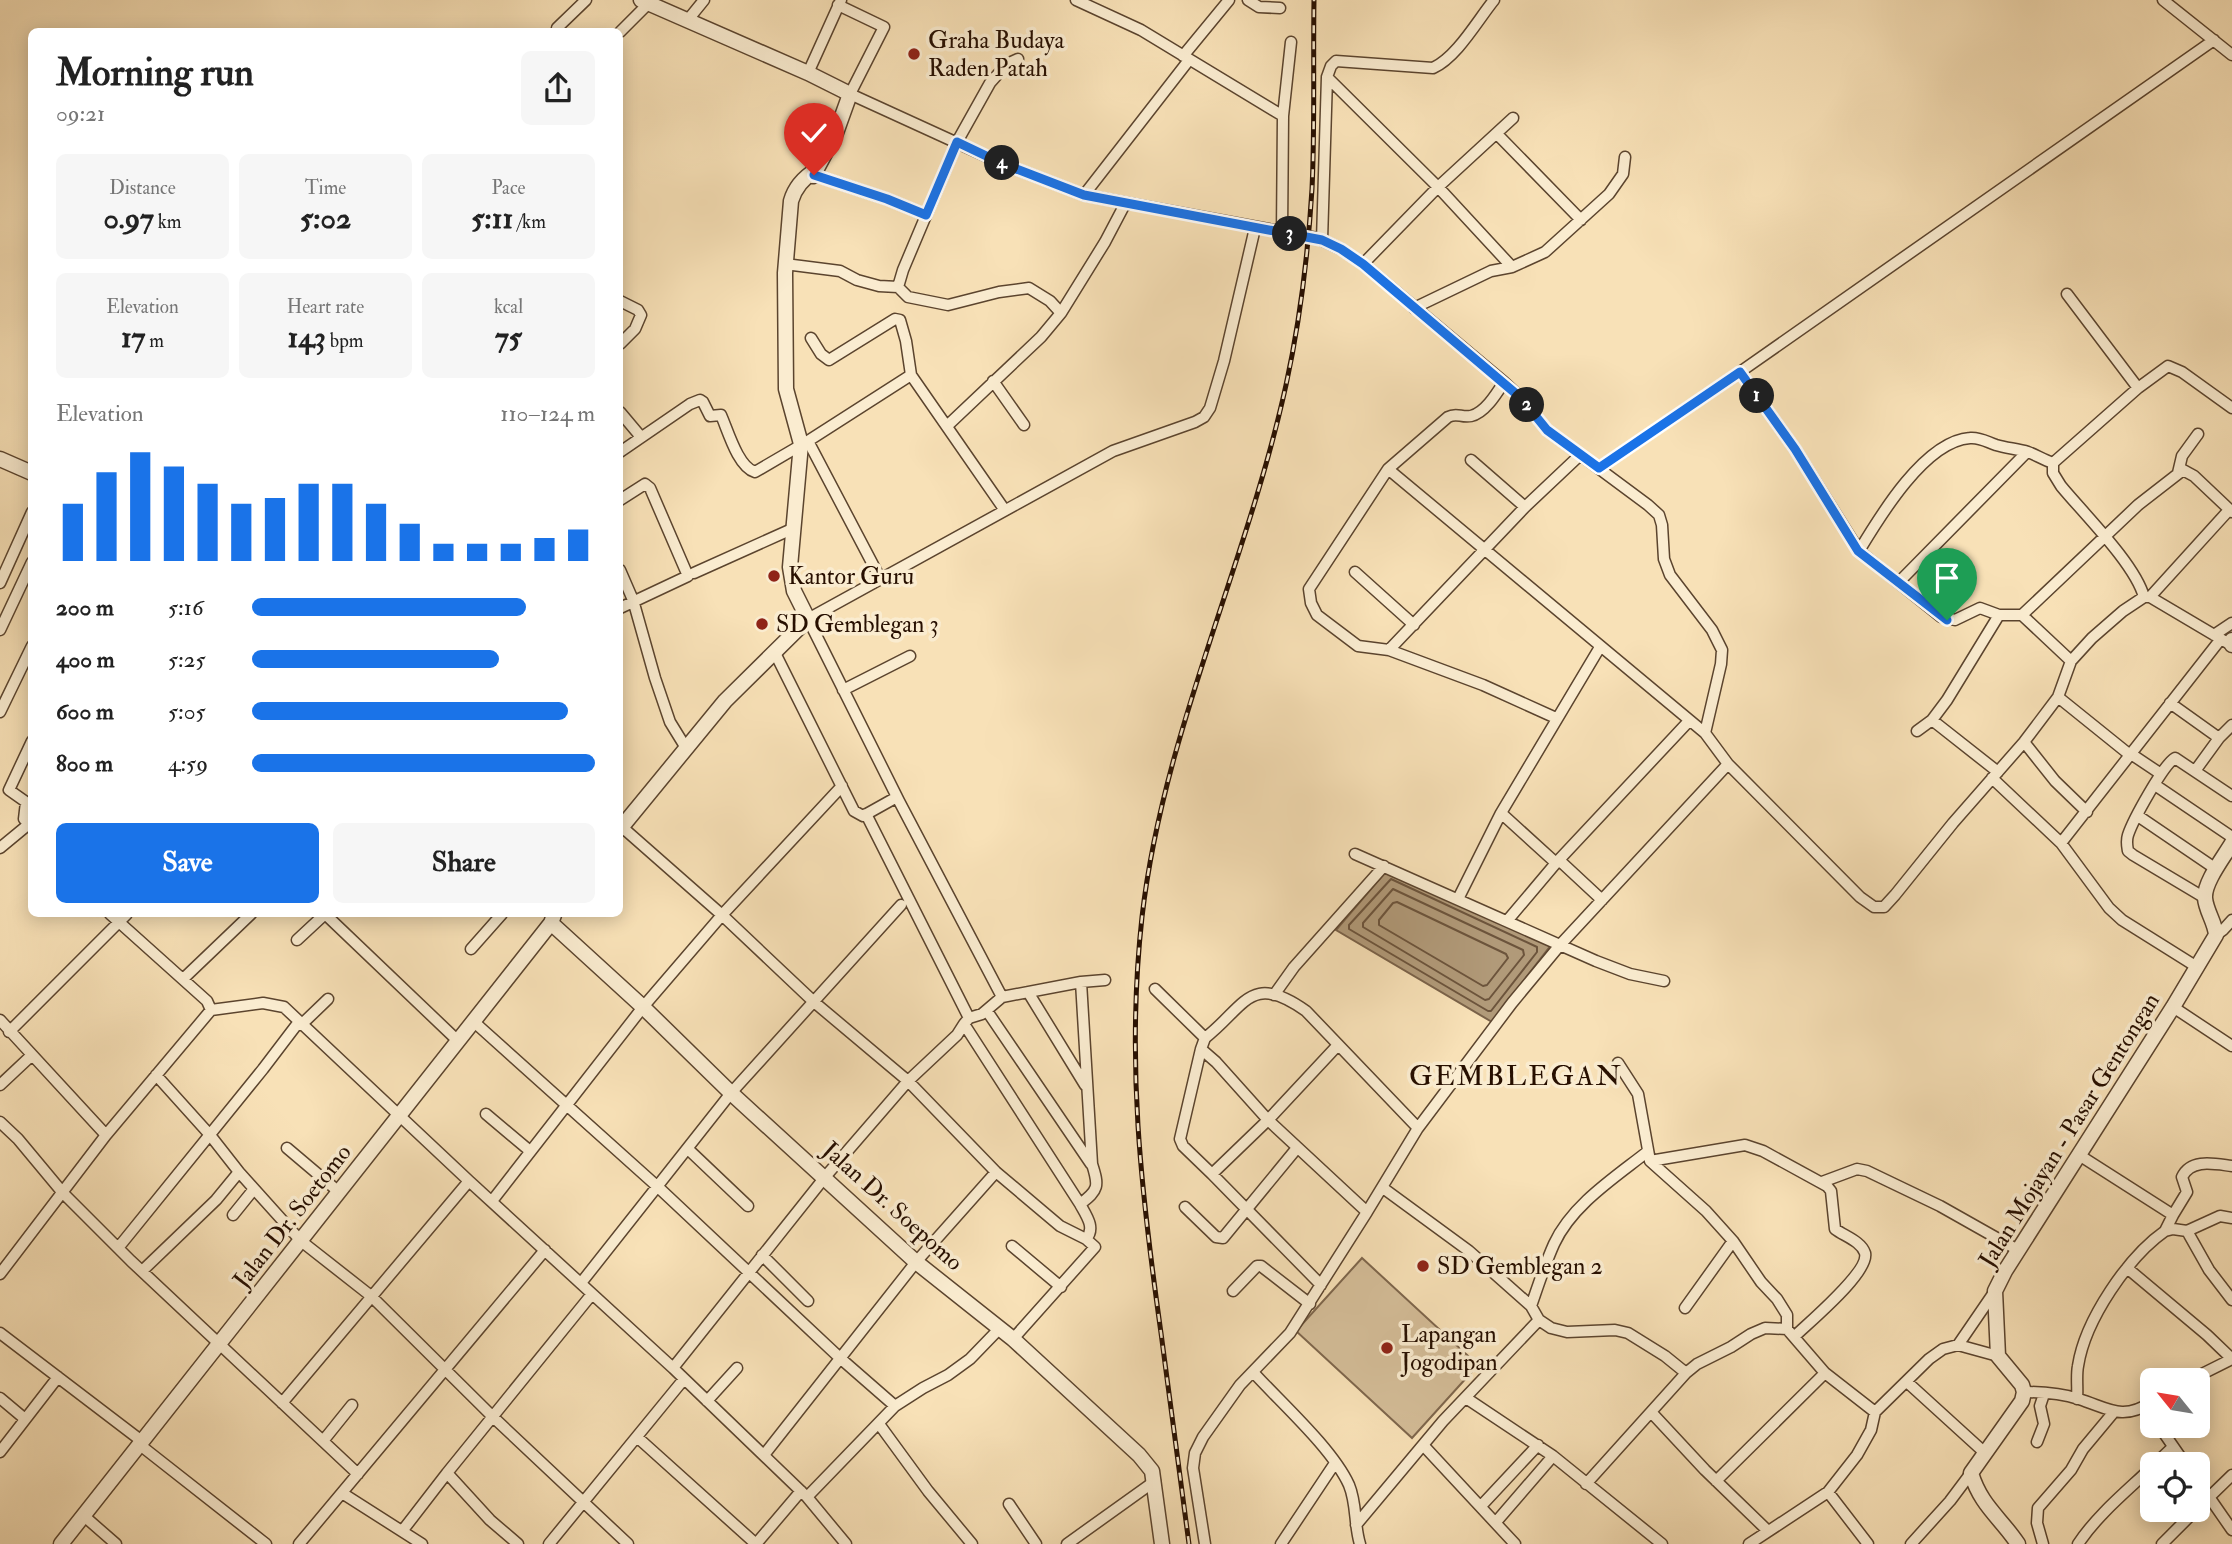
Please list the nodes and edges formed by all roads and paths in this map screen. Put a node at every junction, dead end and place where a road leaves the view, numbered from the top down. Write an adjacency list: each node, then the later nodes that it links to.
1 (704, 0): 12 (street)
2 (827, 0): 10 (street)
3 (1076, 0): 18 (street)
4 (1229, 0): 18 (street)
5 (1248, 0): 11 (street)
6 (1494, 0): 21 (street)
7 (2163, 0): 15 (street)
8 (645, 2): 12 (street); 14 (street)
9 (577, 3): 13 (street)
10 (838, 5): 20 (street); 22 (street)
11 (1280, 8)
12 (687, 21): 20 (street)
13 (557, 28)
14 (623, 28)
15 (2214, 40): 17 (street); 47 (street)
16 (1291, 42): 23 (street)
17 (2232, 55)
18 (1186, 58): 23 (street); 30 (street)
19 (1018, 60): 26 (street)
20 (808, 73): 22 (street)
21 (1327, 77): 29 (street); 36 (street)
22 (850, 94): 26 (street); 28 (street)
23 (1283, 116): 35 (street)
24 (1513, 118): 25 (street)
25 (1497, 134): 29 (street); 33 (street)
26 (957, 142): 30 (street); 32 (street)
27 (1625, 157): 33 (street)
28 (815, 173): 32 (street); 37 (street)
29 (1438, 187): 38 (street); 39 (street)
30 (1084, 195): 31 (street)
31 (1125, 204): 34 (street); 44 (street)
32 (926, 215): 40 (street)
33 (1581, 220): 39 (street)
34 (1255, 228): 35 (street); 71 (street)
35 (1282, 232): 36 (street)
36 (1322, 240): 38 (street)
37 (785, 264): 40 (street); 58 (street)
38 (1363, 264): 43 (street)
39 (1512, 267): 43 (street)
40 (898, 287): 44 (street)
41 (2067, 293): 51 (street)
42 (623, 302): 46 (street)
43 (1414, 308): 50 (street)
44 (1061, 313): 49 (street)
45 (811, 338): 48 (street)
46 (623, 341)
47 (1740, 372): 65 (street); 77 (street)
48 (911, 375): 55 (street); 58 (street)
49 (993, 381): 54 (street); 55 (street)
50 (1504, 382): 61 (street); 66 (street)
51 (2137, 388): 52 (street); 64 (street)
52 (2232, 408)
53 (623, 416): 57 (street)
54 (1024, 425)
55 (947, 426): 71 (street)
56 (2198, 434): 68 (street)
57 (641, 437): 58 (street); 59 (street)
58 (804, 442): 74 (street); 82 (street)
59 (623, 450)
60 (2027, 452): 64 (street); 77 (street); 83 (street)
61 (1580, 456): 65 (street); 70 (street)
62 (0, 459): 67 (street)
63 (1471, 460): 70 (street)
64 (2053, 463): 75 (street)
65 (1599, 468): 110 (street)
66 (1388, 469): 76 (street); 96 (street)
67 (28, 471)
68 (2178, 473): 72 (street); 75 (street)
69 (623, 498): 86 (street)
70 (1525, 508): 76 (street)
71 (1004, 509): 82 (street)
72 (2231, 511): 85 (street)
73 (28, 521): 84 (street)
74 (792, 529): 80 (street); 90 (street)
75 (2104, 537): 85 (street); 89 (street)
76 (1485, 550): 92 (street); 95 (street)
77 (1858, 551): 83 (street)
78 (28, 570): 93 (street)
79 (1355, 572): 92 (street)
80 (694, 573)
81 (623, 577): 86 (street)
82 (880, 578): 90 (street)
83 (1899, 582): 88 (street)
84 (0, 583)
85 (2147, 597): 94 (street); 100 (street)
86 (633, 600): 87 (street); 113 (street)
87 (623, 606)
88 (1999, 615): 89 (street); 106 (street)
89 (2022, 615): 100 (street)
90 (808, 619): 97 (street); 101 (street)
91 (2232, 623): 94 (street)
92 (1415, 625): 96 (street)
93 (0, 630)
94 (2226, 641): 103 (street)
95 (1600, 647): 105 (street); 107 (street)
96 (1389, 650): 105 (street)
97 (775, 653): 113 (street); 122 (street)
98 (28, 654): 104 (street)
99 (910, 656): 101 (street)
100 (2071, 661): 102 (street)
101 (843, 690): 125 (street)
102 (2058, 697): 112 (street); 115 (street)
103 (2170, 704): 111 (street); 115 (street)
104 (0, 712)
105 (1556, 719): 129 (street)
106 (1932, 720): 109 (street); 119 (street)
107 (1689, 721): 110 (street); 141 (street)
108 (2232, 725): 111 (street)
109 (1917, 732)
110 (1705, 733): 116 (street)
111 (2220, 738): 117 (street)
112 (2024, 742): 119 (street); 128 (street)
113 (686, 748): 133 (street)
114 (28, 750): 123 (street)
115 (2131, 754): 118 (street); 128 (street)
116 (1728, 764): 119 (street); 146 (street)
117 (2195, 771): 118 (street); 124 (street)
118 (2161, 774): 121 (street)
119 (1995, 775): 137 (street)
120 (0, 782): 123 (street)
121 (2155, 785): 131 (street); 136 (street)
122 (842, 786): 130 (street); 148 (street)
123 (9, 790): 126 (street)
124 (2232, 796)
125 (897, 797): 130 (street); 171 (street)
126 (28, 801)
127 (28, 805): 132 (street)
128 (2087, 812): 137 (street)
129 (1500, 813): 141 (street); 145 (street)
130 (866, 814): 180 (street)
131 (2138, 816): 143 (street); 144 (street)
132 (28, 824)
133 (623, 826)
134 (28, 827): 139 (street)
135 (623, 830): 148 (street)
136 (2232, 838)
137 (2062, 843): 163 (street)
138 (2232, 843): 143 (street)
139 (0, 848)
140 (1355, 854): 142 (street)
141 (1557, 862): 146 (street); 158 (street)
142 (1384, 866): 145 (street); 170 (street)
143 (2216, 869): 144 (street)
144 (2205, 898): 159 (street)
145 (1458, 899): 158 (street)
146 (1602, 900): 161 (street)
147 (901, 905): 173 (street)
148 (722, 915): 173 (street); 174 (street)
149 (117, 917): 182 (street)
150 (119, 917): 164 (street)
151 (248, 917): 164 (street)
152 (322, 917): 160 (street)
153 (328, 917): 183 (street)
154 (499, 917): 162 (street)
155 (551, 917): 179 (street, Jalan Dr. Soetomo)
156 (553, 917): 174 (street, Jalan Dr. Soepomo)
157 (2232, 920): 159 (street)
158 (1507, 921): 161 (street)
159 (2216, 936): 163 (street, Jalan Mojayan - Pasar Gentongan)
160 (297, 940)
161 (1560, 945): 166 (street); 199 (street)
162 (471, 949)
163 (2197, 967): 175 (street, Jalan Mojayan - Pasar Gentongan)
164 (183, 979): 176 (street)
165 (1105, 980): 167 (street)
166 (1664, 981)
167 (1081, 982): 169 (street); 192 (street)
168 (1155, 989): 184 (street)
169 (1028, 992): 171 (street); 192 (street)
170 (1274, 995): 184 (street); 185 (street)
171 (1002, 997): 177 (street)
172 (327, 999): 181 (street)
173 (814, 1002): 190 (street); 193 (street)
174 (643, 1007): 193 (street, Jalan Dr. Soepomo); 194 (street)
175 (2173, 1007): 186 (street); 206 (street, Jalan Mojayan - Pasar Gentongan)
176 (211, 1010): 181 (street); 189 (street)
177 (987, 1011): 180 (street); 208 (street)
178 (0, 1020): 182 (street)
179 (473, 1021): 183 (street, Jalan Dr. Soetomo); 194 (street)
180 (966, 1021): 190 (street); 222 (street)
181 (300, 1024): 196 (street); 201 (street)
182 (9, 1032): 187 (street)
183 (457, 1040): 196 (street, Jalan Dr. Soetomo)
184 (1203, 1043): 197 (street); 212 (street)
185 (1338, 1045): 197 (street); 199 (street)
186 (2232, 1046)
187 (32, 1055): 191 (street); 200 (street)
188 (1618, 1063): 207 (street)
189 (156, 1075): 200 (street); 201 (street)
190 (908, 1081): 211 (street); 213 (street)
191 (0, 1085)
192 (1087, 1088): 208 (street)
193 (732, 1093): 204 (street); 213 (street, Jalan Dr. Soepomo)
194 (566, 1105): 205 (street); 216 (street)
195 (486, 1114): 205 (street)
196 (399, 1117): 214 (street); 219 (street, Jalan Dr. Soetomo)
197 (1268, 1120): 203 (street); 212 (street)
198 (0, 1122): 220 (street)
199 (1418, 1128): 217 (street)
200 (106, 1135): 220 (street)
201 (210, 1135): 210 (street); 236 (street)
202 (288, 1148): 219 (street)
203 (1297, 1148): 225 (street); 226 (street)
204 (688, 1149): 216 (street); 223 (street)
205 (530, 1151): 221 (street)
206 (2079, 1155): 228 (street); 238 (street, Jalan Mojayan - Pasar Gentongan)
207 (1649, 1157): 215 (street); 234 (street); 255 (street)
208 (1091, 1164): 222 (street)
209 (2232, 1166): 228 (street)
210 (239, 1172): 218 (street); 242 (street)
211 (996, 1172): 232 (street); 240 (street)
212 (1212, 1174): 225 (street)
213 (825, 1177): 239 (street); 240 (street, Jalan Dr. Soepomo)
214 (468, 1181): 221 (street); 251 (street)
215 (1822, 1182): 238 (street); 260 (street)
216 (659, 1188): 243 (street); 245 (street)
217 (1383, 1188): 226 (street); 255 (street)
218 (254, 1189): 227 (street); 233 (street)
219 (339, 1192): 233 (street, Jalan Dr. Soetomo)
220 (63, 1193): 236 (street); 244 (street)
221 (492, 1201): 237 (street)
222 (1080, 1204): 232 (street)
223 (748, 1206)
224 (1185, 1207): 225 (street)
225 (1247, 1208): 246 (street)
226 (1367, 1212): 246 (street)
227 (233, 1215)
228 (2173, 1215): 230 (street)
229 (2232, 1218): 231 (street)
230 (2165, 1231): 231 (street); 241 (street)
231 (2187, 1231): 252 (street)
232 (1086, 1240): 247 (street)
233 (301, 1241): 251 (street); 262 (street, Jalan Dr. Soetomo)
234 (1733, 1241): 256 (street); 260 (street)
235 (1012, 1246): 247 (street)
236 (118, 1248): 242 (street)
237 (545, 1250): 245 (street); 268 (street)
238 (2018, 1250): 249 (street, Jalan Mojayan - Pasar Gentongan)
239 (762, 1255): 243 (street); 253 (street)
240 (916, 1262): 258 (street, Jalan Dr. Soepomo); 265 (street)
241 (2127, 1268): 269 (street); 280 (street)
242 (142, 1271): 262 (street)
243 (748, 1272): 265 (street); 266 (street)
244 (0, 1274)
245 (581, 1283): 250 (street)
246 (1321, 1285): 254 (street)
247 (1061, 1287): 261 (street)
248 (1233, 1291): 254 (street)
249 (1995, 1291): 263 (street); 264 (street, Jalan Mojayan - Pasar Gentongan)
250 (592, 1294): 266 (street); 289 (street)
251 (372, 1296): 268 (street); 282 (street)
252 (2232, 1300)
253 (808, 1301)
254 (1310, 1304): 270 (street)
255 (1531, 1306): 257 (street)
256 (1685, 1308)
257 (1539, 1320): 271 (street); 279 (street)
258 (1000, 1328): 261 (street, Jalan Dr. Soepomo); 284 (street)
259 (0, 1333): 273 (street)
260 (1790, 1333): 271 (street); 272 (street)
261 (1013, 1339): 312 (street, Jalan Dr. Soepomo)
262 (220, 1343): 282 (street); 296 (street, Jalan Dr. Soetomo)
263 (1958, 1345): 264 (street); 275 (street)
264 (1998, 1356): 276 (street)
265 (840, 1358): 284 (street); 304 (street)
266 (673, 1368): 274 (street)
267 (737, 1368): 281 (street)
268 (446, 1369): 289 (street); 309 (street)
269 (2210, 1370)
270 (1253, 1372): 306 (street); 344 (street)
271 (1686, 1373): 286 (street)
272 (1825, 1373): 287 (street); 313 (street)
273 (58, 1377): 290 (street); 296 (street)
274 (684, 1379): 281 (street); 292 (street)
275 (1907, 1382): 287 (street); 303 (street)
276 (2024, 1392): 277 (street); 303 (street)
277 (2044, 1394): 280 (street); 295 (street)
278 (0, 1398): 290 (street)
279 (1466, 1398): 297 (street); 298 (street)
280 (2077, 1399): 288 (street)
281 (707, 1401): 304 (street)
282 (282, 1402): 294 (street)
283 (352, 1405): 294 (street)
284 (895, 1406): 291 (street)
285 (2140, 1408): 288 (street)
286 (1651, 1412): 313 (street); 314 (street)
287 (1875, 1412): 315 (street)
288 (2113, 1413): 353 (street)
289 (492, 1416): 307 (street); 320 (street)
290 (26, 1419): 300 (street)
291 (879, 1424): 317 (street); 340 (street)
292 (637, 1437): 320 (street); 338 (street)
293 (2167, 1438): 299 (street)
294 (323, 1441): 309 (street)
295 (2037, 1442)
296 (141, 1443): 323 (street, Jalan Dr. Soetomo); 332 (street)
297 (1423, 1445): 322 (street); 326 (street)
298 (1538, 1445): 305 (street); 322 (street)
299 (2173, 1447): 301 (street); 302 (street)
300 (0, 1452)
301 (2168, 1452)
302 (2177, 1452)
303 (1985, 1453): 308 (street)
304 (764, 1455): 317 (street)
305 (1553, 1456): 314 (street); 324 (street)
306 (1335, 1463): 326 (street); 345 (street)
307 (447, 1473): 327 (street); 335 (street)
308 (1971, 1473): 351 (street); 352 (street)
309 (358, 1474): 316 (street)
310 (2232, 1475): 318 (street)
311 (2140, 1478): 354 (street)
312 (1154, 1481): 342 (street); 343 (street, Jalan Dr. Soepomo)
313 (1716, 1481): 329 (street)
314 (1586, 1484): 348 (street)
315 (1828, 1492): 329 (street); 350 (street)
316 (342, 1493): 327 (street); 333 (street)
317 (804, 1494): 338 (street); 339 (street)
318 (2210, 1495)
319 (2210, 1497): 328 (street)
320 (584, 1502): 336 (street); 337 (street)
321 (1009, 1504): 341 (street)
322 (1482, 1506): 324 (street)
323 (84, 1516): 330 (street, Jalan Dr. Soetomo); 331 (street)
324 (1496, 1522): 347 (street)
325 (2184, 1522): 355 (street)
326 (1356, 1525): 346 (street)
327 (403, 1530): 334 (street)
328 (2232, 1530)
329 (1766, 1537): 349 (street)
330 (61, 1544)
331 (116, 1544)
332 (266, 1544)
333 (299, 1544)
334 (422, 1544)
335 (517, 1544)
336 (549, 1544)
337 (628, 1544)
338 (756, 1544)
339 (846, 1544)
340 (972, 1544)
341 (1036, 1544)
342 (1067, 1544)
343 (1162, 1544)
344 (1205, 1544)
345 (1281, 1544)
346 (1360, 1544)
347 (1516, 1544)
348 (1662, 1544)
349 (1749, 1544)
350 (1868, 1544)
351 (1911, 1544)
352 (2018, 1544)
353 (2043, 1544)
354 (2078, 1544)
355 (2162, 1544)

